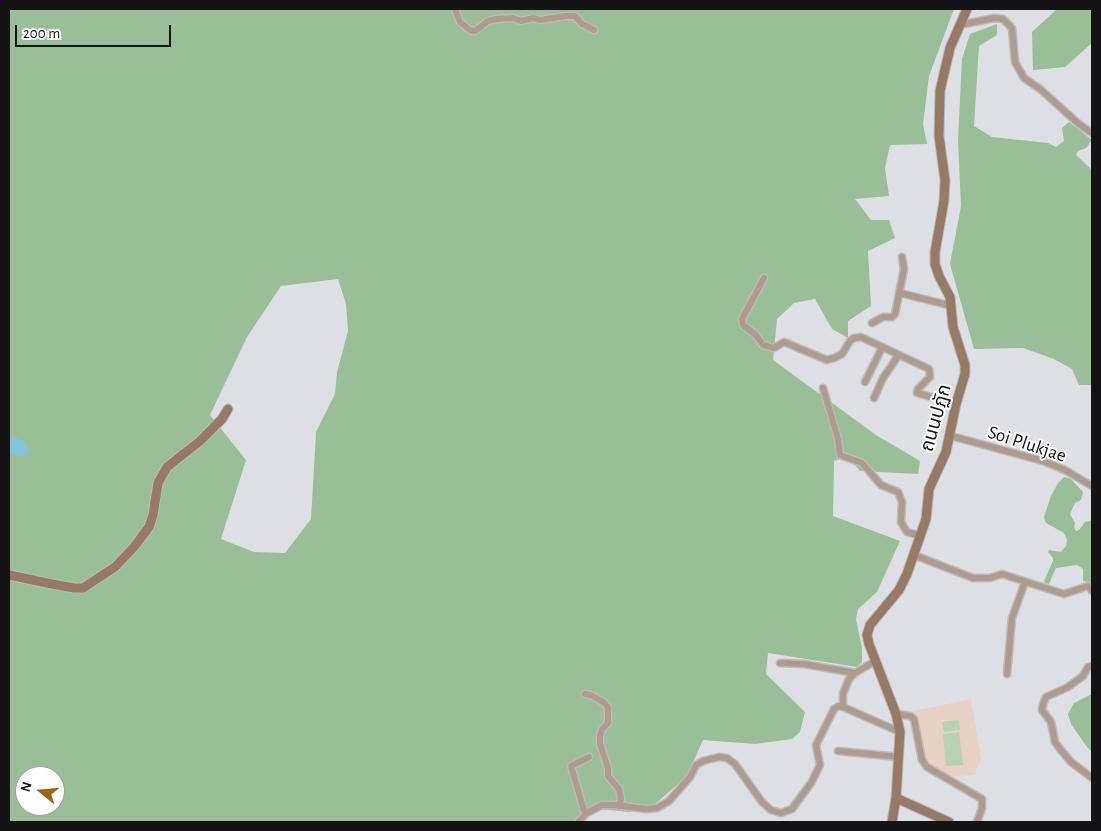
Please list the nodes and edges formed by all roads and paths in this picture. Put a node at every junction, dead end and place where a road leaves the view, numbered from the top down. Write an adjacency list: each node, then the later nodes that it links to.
1 (455, 9): 4 (street)
2 (967, 9): 3 (main road, ถนนปฏัก)
3 (959, 25): 5 (street); 9 (main road, ถนนปฏัก)
4 (594, 30)
5 (1092, 133)
6 (902, 257): 8 (street)
7 (764, 278): 11 (street)
8 (900, 293): 9 (street); 10 (street)
9 (952, 306): 16 (main road, ถนนปฏัก)
10 (872, 323)
11 (882, 348): 12 (street); 13 (street)
12 (898, 356): 15 (street); 16 (street)
13 (865, 382)
14 (823, 388): 20 (street)
15 (874, 398)
16 (956, 404): 18 (main road, ถนนปฏัก)
17 (228, 409): 22 (main road)
18 (951, 436): 19 (street, Soi Plukjae); 20 (main road, ถนนปฏัก)
19 (1092, 486)
20 (921, 536): 21 (main road, ถนนปฏัก)
21 (914, 554): 23 (street); 25 (main road, ถนนปฏัก)
22 (9, 575)
23 (1025, 582): 24 (street); 29 (street)
24 (1092, 591)
25 (875, 661): 28 (street); 32 (main road, ถนนปฏัก)
26 (780, 663): 28 (street)
27 (1092, 666): 37 (street)
28 (855, 673): 31 (street)
29 (1007, 674)
30 (585, 694): 39 (street)
31 (843, 707): 33 (street); 39 (street)
32 (896, 714): 33 (main road, ถนนปฏัก); 44 (street)
33 (900, 732): 36 (main road, ถนนปฏัก)
34 (838, 751): 36 (street)
35 (589, 757): 40 (street)
36 (899, 758): 38 (main road, ถนนปฏัก)
37 (1092, 778)
38 (896, 798): 42 (main road, ถนนปฏัก); 43 (main road)
39 (619, 806): 40 (street)
40 (585, 814): 41 (street)
41 (578, 822)
42 (892, 822)
43 (949, 822)
44 (977, 822)

